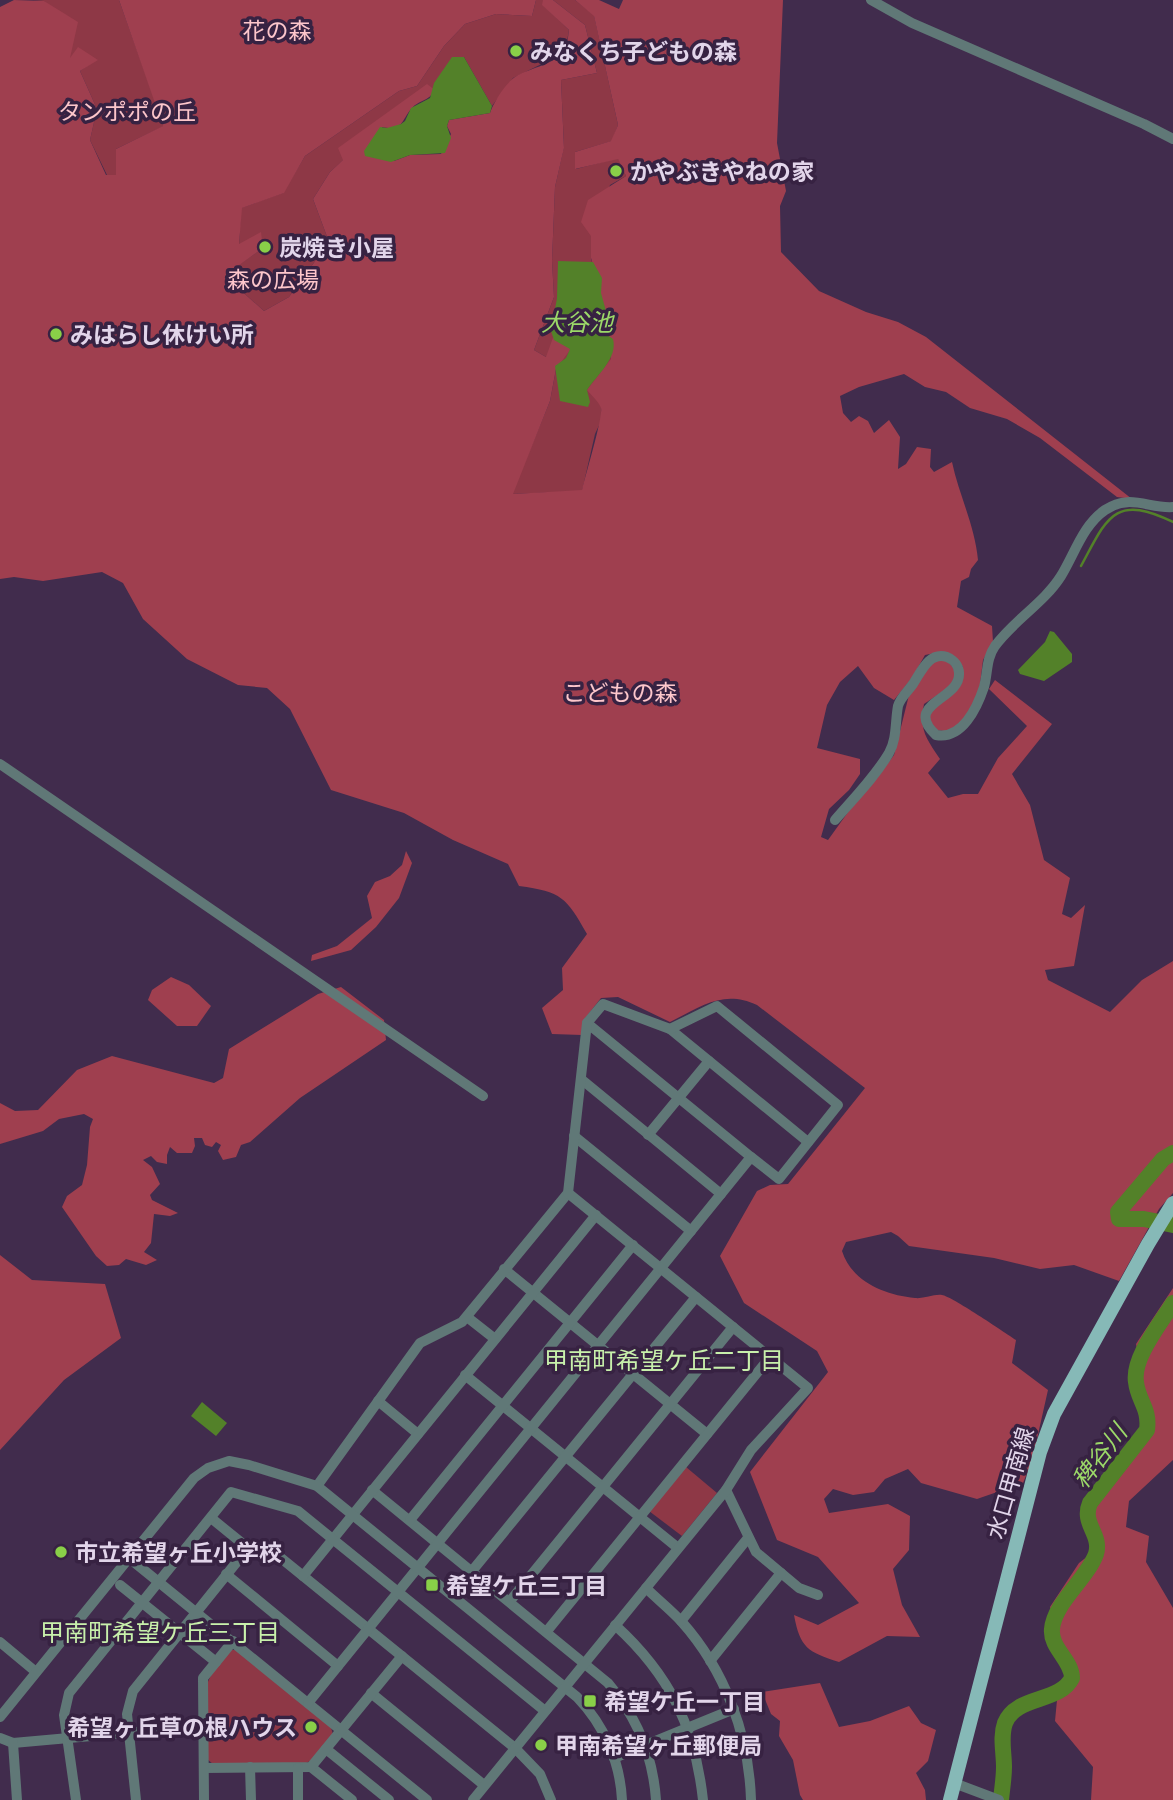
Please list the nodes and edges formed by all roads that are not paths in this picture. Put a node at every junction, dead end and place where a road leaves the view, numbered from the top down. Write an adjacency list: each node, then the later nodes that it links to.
1 (871, 0): 2 (street)
2 (1173, 139)
3 (1173, 507): 5 (street)
4 (0, 764): 10 (street)
5 (835, 820)
6 (587, 1023): 7 (street); 9 (street); 11 (street)
7 (670, 1029): 8 (street); 14 (street)
8 (709, 1061): 11 (street); 14 (street)
9 (581, 1079): 12 (street); 13 (street)
10 (483, 1096)
11 (679, 1098): 12 (street); 15 (street)
12 (648, 1135): 17 (street)
13 (574, 1136): 16 (street); 20 (street)
14 (808, 1142): 15 (street)
15 (751, 1157): 17 (street)
16 (568, 1193): 19 (street); 23 (street)
17 (721, 1194): 20 (street)
18 (1171, 1206): 102 (main road, 水口甲南線)
19 (596, 1215): 21 (street); 24 (street)
20 (691, 1231): 22 (street)
21 (633, 1245): 22 (street); 27 (street)
22 (661, 1268): 25 (street); 30 (street)
23 (505, 1269): 24 (street); 26 (street)
24 (533, 1293): 27 (street); 29 (street)
25 (696, 1297): 28 (street); 32 (street)
26 (467, 1317): 29 (street); 34 (street)
27 (570, 1323): 30 (street); 36 (street)
28 (733, 1327): 31 (street); 35 (street)
29 (495, 1339): 33 (street)
30 (598, 1345): 32 (street); 37 (street)
31 (770, 1357): 39 (street); 43 (street)
32 (633, 1373): 35 (street); 40 (street)
33 (465, 1376): 36 (street); 38 (street)
34 (378, 1401): 38 (street); 41 (street)
35 (670, 1404): 39 (street); 42 (street)
36 (502, 1406): 37 (street); 48 (street)
37 (530, 1429): 40 (street); 51 (street)
38 (418, 1434): 44 (street)
39 (707, 1434): 46 (street)
40 (565, 1457): 42 (street); 56 (street)
41 (317, 1486): 45 (street); 54 (street)
42 (602, 1487): 46 (street); 65 (street)
43 (726, 1489): 49 (street); 53 (street)
44 (372, 1490): 45 (street); 48 (street)
45 (352, 1515): 50 (street); 55 (street)
46 (639, 1517): 53 (street); 71 (street)
47 (211, 1518): 50 (street); 52 (street); 60 (street)
48 (410, 1520): 51 (street)
49 (748, 1538): 57 (street); 68 (street)
50 (333, 1539): 59 (street); 63 (street)
51 (437, 1542): 55 (street); 56 (street)
52 (248, 1548): 58 (street); 59 (street)
53 (678, 1548): 62 (street)
54 (130, 1558): 60 (street); 80 (street)
55 (418, 1567): 63 (street); 81 (street)
56 (472, 1571): 65 (street)
57 (780, 1573): 64 (street); 76 (street)
58 (226, 1574): 67 (street); 79 (street)
59 (303, 1576): 70 (street)
60 (159, 1582): 66 (street); 67 (street)
61 (120, 1585): 66 (street)
62 (646, 1588): 68 (street); 69 (street)
63 (398, 1592): 70 (street); 85 (street)
64 (818, 1595)
65 (510, 1601): 71 (street)
66 (142, 1602): 72 (street); 92 (street)
67 (195, 1612): 72 (street); 73 (street)
68 (681, 1621): 76 (street)
69 (615, 1625): 78 (street); 88 (street)
70 (368, 1629): 75 (street); 79 (street)
71 (547, 1631): 78 (street)
72 (179, 1632): 77 (street); 90 (street)
73 (233, 1641): 77 (street); 83 (street)
74 (0, 1643): 80 (street)
75 (402, 1656): 82 (street); 95 (street)
76 (710, 1661): 84 (street)
77 (216, 1662): 87 (street)
78 (585, 1663): 81 (street); 94 (street)
79 (338, 1666): 83 (street)
80 (37, 1672): 86 (street)
81 (565, 1687): 85 (street); 97 (street)
82 (371, 1693): 89 (street); 103 (street)
83 (308, 1703): 89 (street)
84 (734, 1709): 88 (street); 118 (street)
85 (545, 1711): 95 (street)
86 (0, 1717)
87 (203, 1726): 90 (street); 100 (street)
88 (688, 1727): 94 (street); 117 (street)
89 (341, 1730): 96 (street); 112 (street)
90 (130, 1731): 92 (street); 106 (street)
91 (0, 1738): 93 (street)
92 (67, 1738): 93 (street); 105 (street)
93 (13, 1743): 104 (street)
94 (646, 1745): 97 (street); 116 (street)
95 (515, 1748): 103 (street); 114 (street)
96 (326, 1749): 99 (street); 111 (street)
97 (614, 1758): 115 (street)
98 (250, 1767): 100 (street); 101 (street); 108 (street)
99 (312, 1767): 101 (street); 110 (street)
100 (204, 1768): 107 (street)
101 (298, 1768): 109 (street)
102 (954, 1783): 119 (main road, 水口甲南線); 120 (street)
103 (484, 1785): 113 (street)
104 (17, 1800)
105 (76, 1800)
106 (135, 1800)
107 (204, 1800)
108 (251, 1800)
109 (298, 1800)
110 (352, 1800)
111 (389, 1800)
112 (427, 1800)
113 (472, 1800)
114 (551, 1800)
115 (622, 1800)
116 (656, 1800)
117 (703, 1800)
118 (751, 1800)
119 (950, 1800)
120 (999, 1800)

